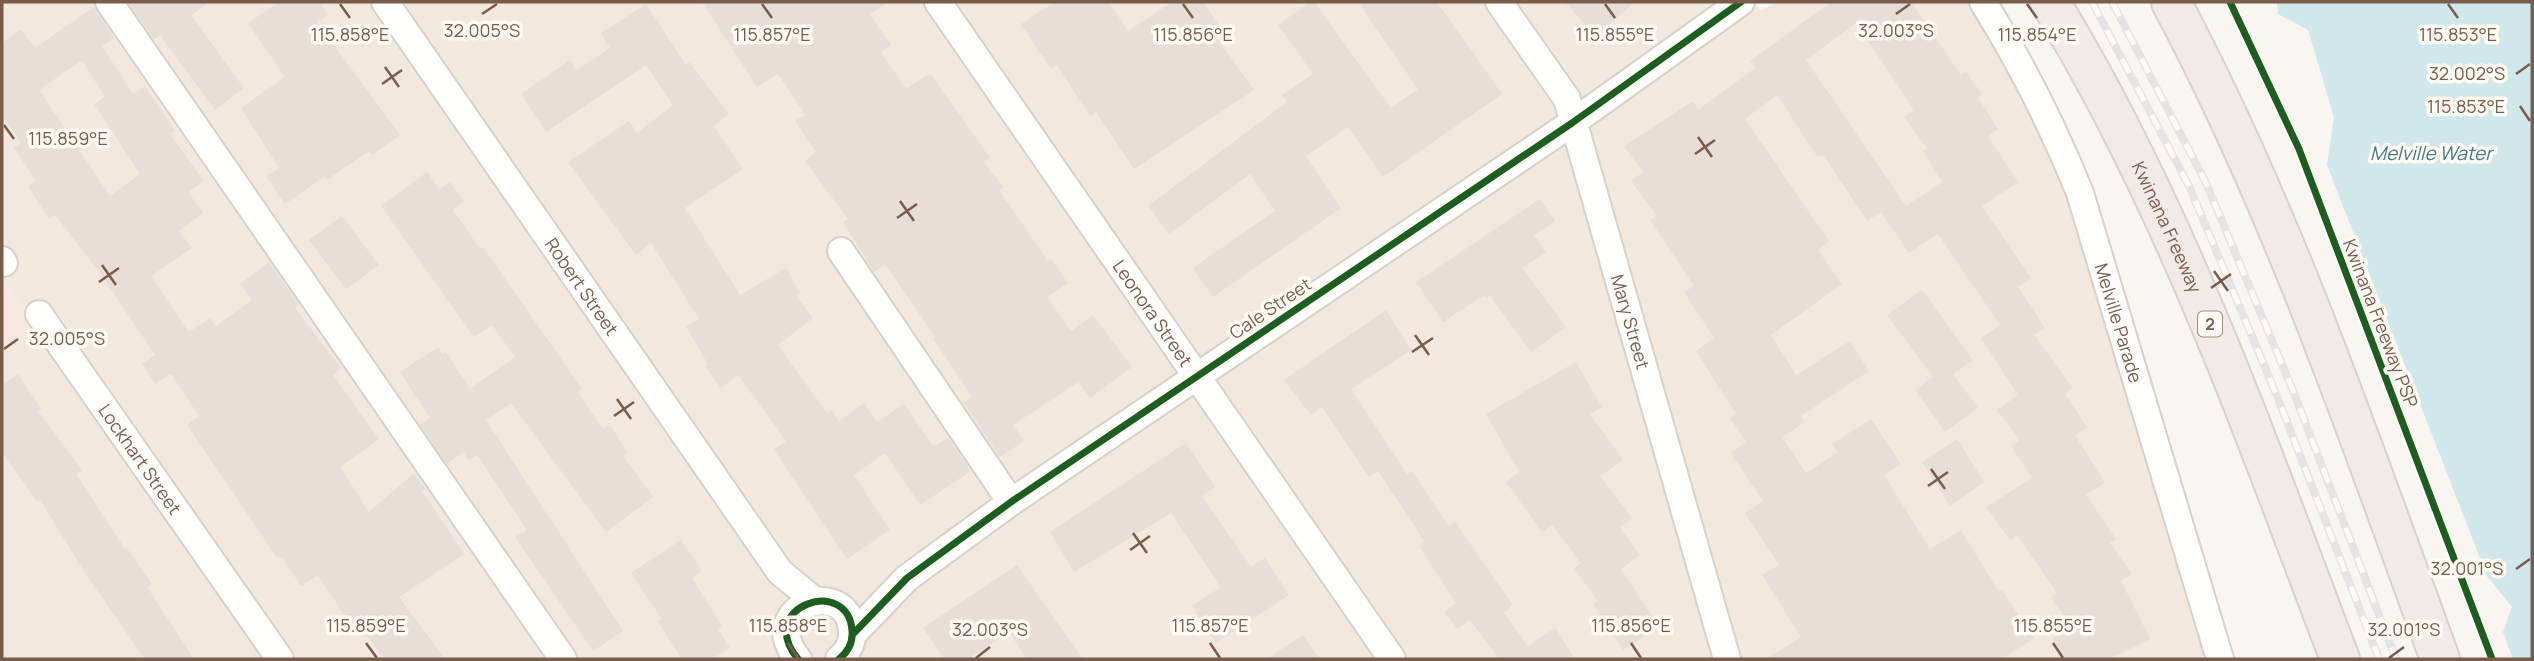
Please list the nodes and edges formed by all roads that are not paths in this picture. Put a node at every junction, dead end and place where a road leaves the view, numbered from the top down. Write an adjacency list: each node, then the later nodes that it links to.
1 (109, 2): 22 (street)
2 (385, 2): 16 (street, Robert Street)
3 (938, 2): 14 (street, Leonora Street)
4 (1499, 2): 11 (street, Mary Street)
5 (1741, 2): 10 (street, Cale Street)
6 (1751, 2): 10 (street, Cale Street)
7 (1983, 2): 25 (street, Melville Parade)
8 (2050, 2): 26 (highway, Kwinana Freeway / 2)
9 (2171, 2): 27 (highway)
10 (1717, 21): 11 (street, Cale Street)
11 (1572, 123): 14 (street, Cale Street); 24 (street, Mary Street)
12 (841, 251): 15 (street)
13 (39, 314): 21 (street, Lockhart Street)
14 (1196, 377): 15 (street, Cale Street); 23 (street, Leonora Street)
15 (1011, 502): 17 (street, Cale Street)
16 (780, 572): 18 (street, Robert Street); 19 (street, Robert Street)
17 (907, 579): 18 (street, Cale Street); 20 (street, Cale Street)
18 (827, 603): 19 (street, Cale Street); 20 (street)
19 (787, 646)
20 (844, 652)
21 (280, 659)
22 (563, 659)
23 (1392, 659)
24 (1727, 659)
25 (2220, 659)
26 (2340, 659)
27 (2440, 659)

